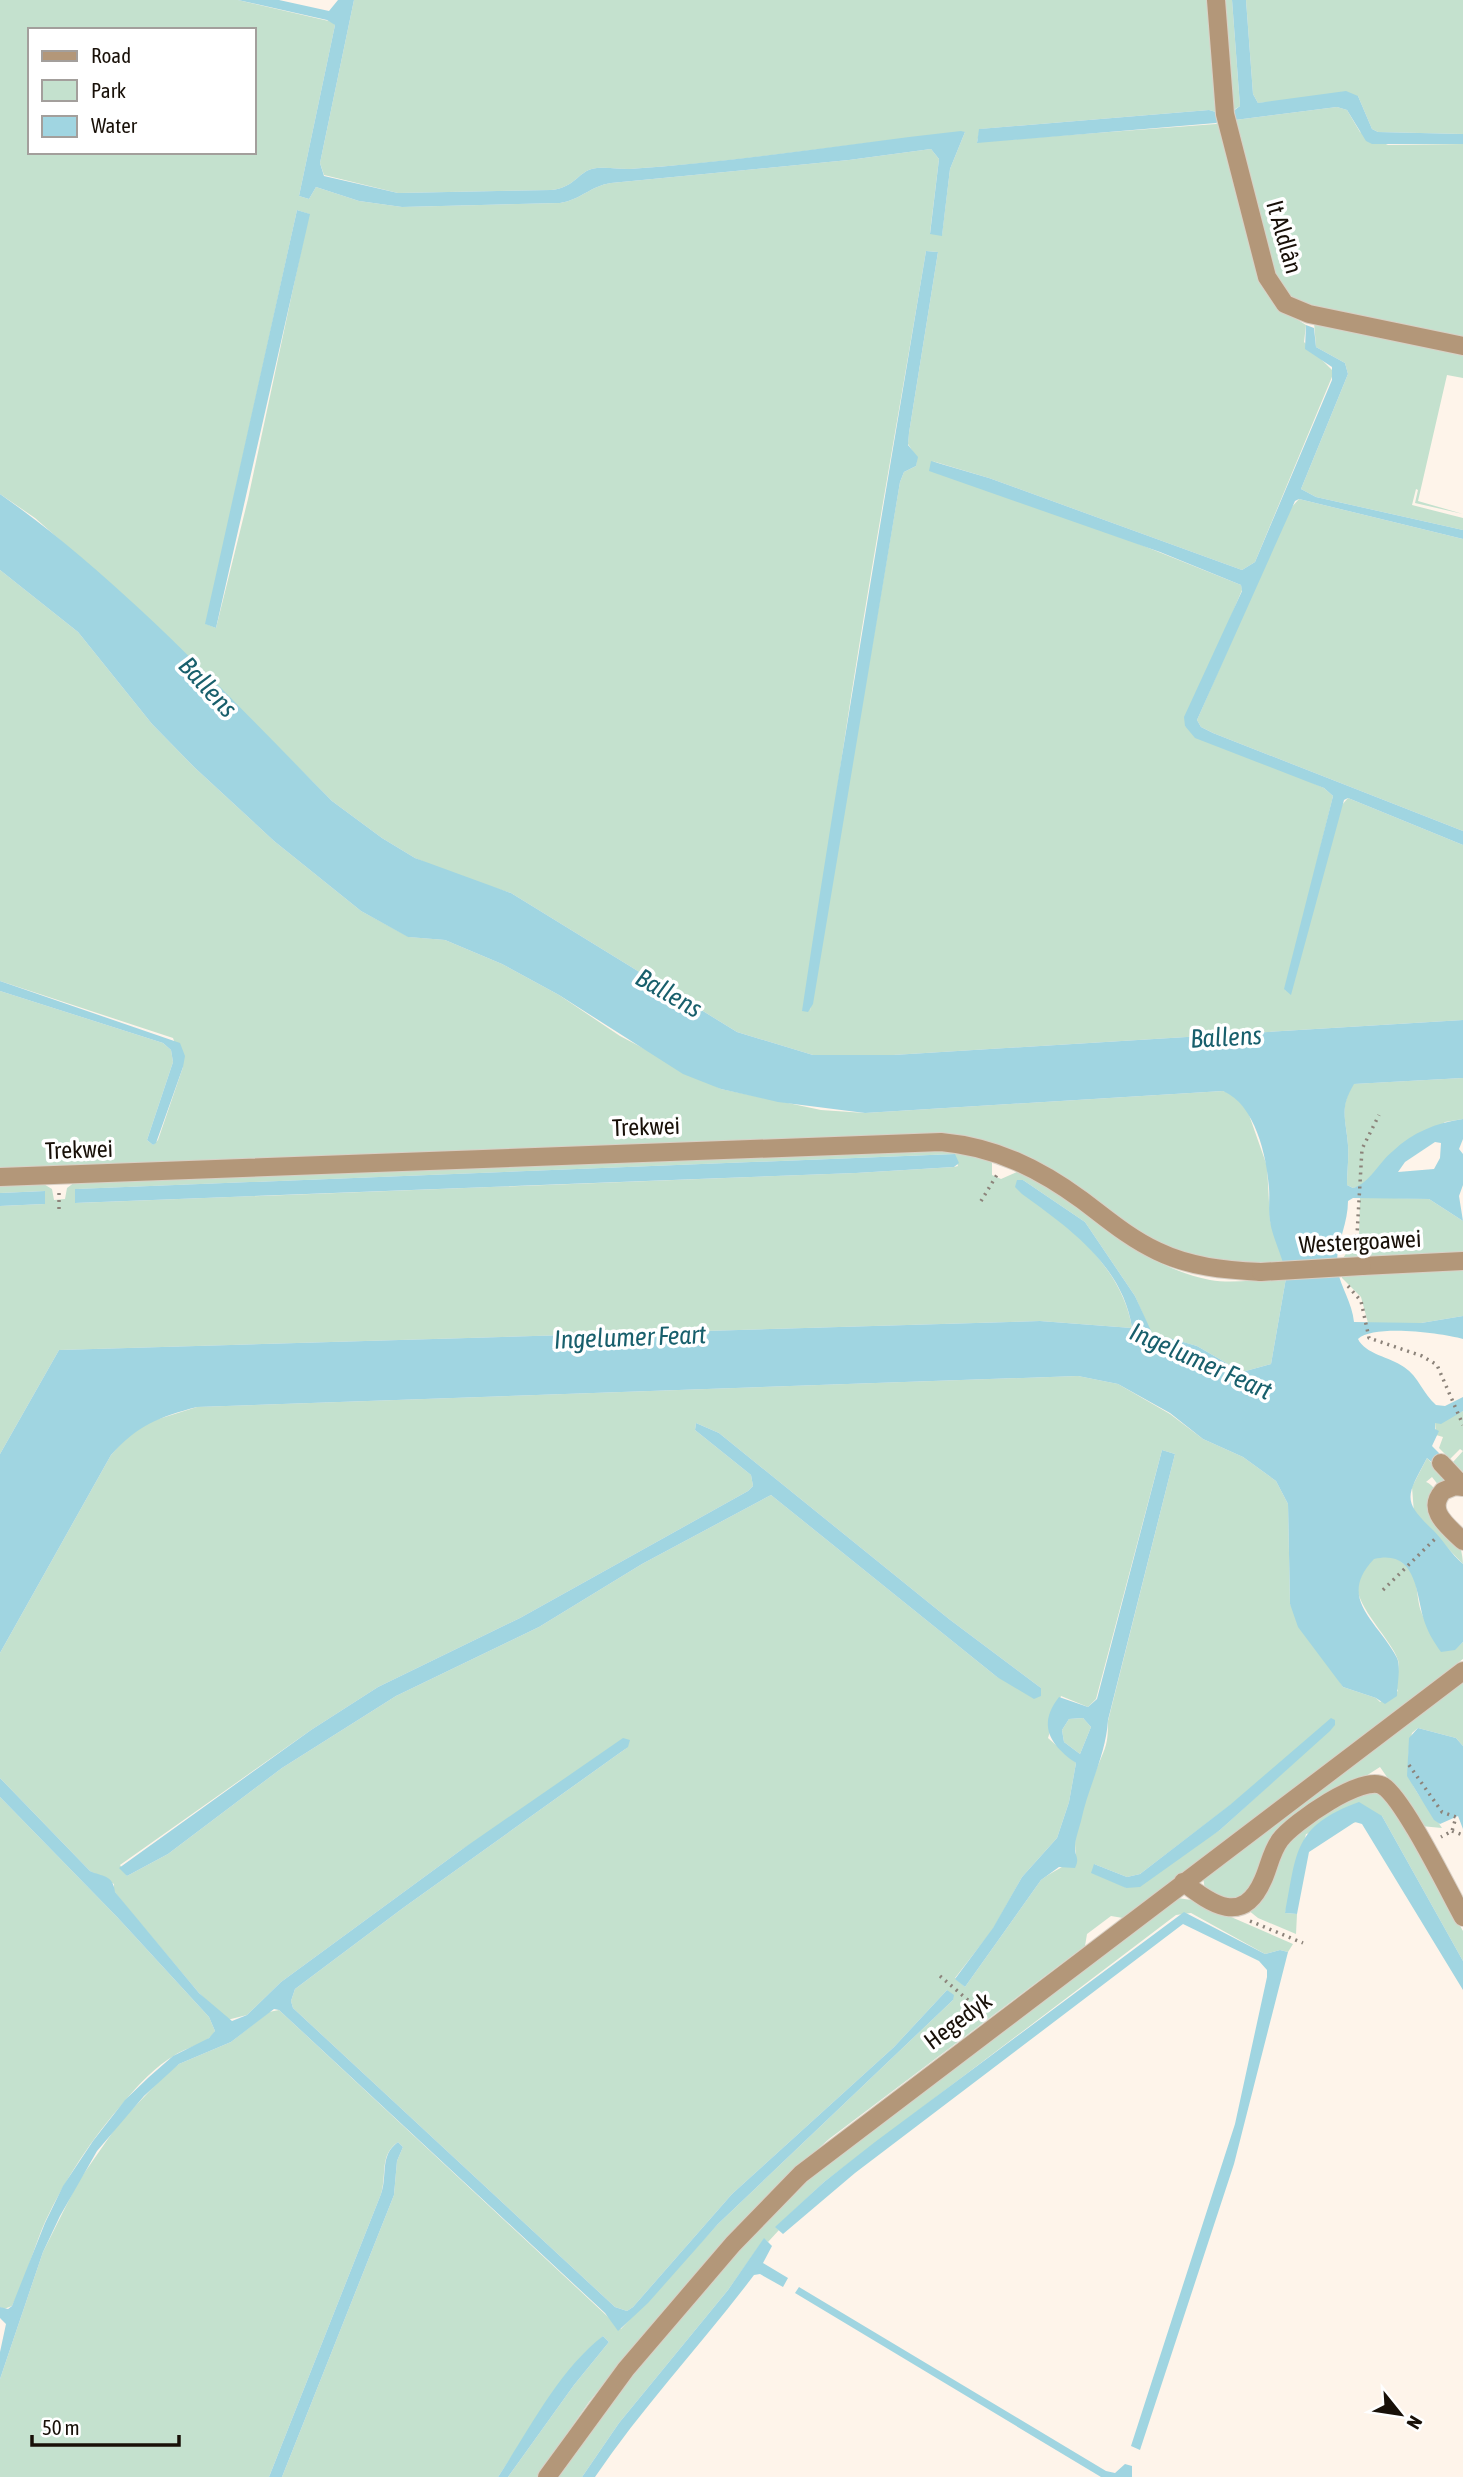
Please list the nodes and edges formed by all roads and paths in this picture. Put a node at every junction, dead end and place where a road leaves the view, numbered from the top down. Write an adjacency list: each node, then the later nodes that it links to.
1 (1216, 0): 2 (street, It Aldlân)
2 (1463, 346)
3 (1379, 1115): 9 (path)
4 (0, 1177): 11 (street, Trekwei)
5 (996, 1177): 7 (path)
6 (59, 1199): 8 (path)
7 (981, 1201)
8 (59, 1209)
9 (1339, 1256)
10 (1463, 1261): 11 (street, Westergoawei, bridge)
11 (1261, 1272)
12 (1340, 1280): 13 (path)
13 (1463, 1425)
14 (1440, 1463): 15 (street)
15 (1460, 1487): 17 (street)
16 (1439, 1535): 18 (path)
17 (1463, 1541)
18 (1383, 1590)
19 (1463, 1671): 24 (street, Hegedyk)
20 (1409, 1765): 21 (path)
21 (1452, 1831): 22 (path); 23 (path)
22 (1463, 1835)
23 (1423, 1845): 25 (street); 26 (street)
24 (1183, 1882): 25 (street); 29 (street, Hegedyk)
25 (1227, 1908): 27 (path)
26 (1463, 1917)
27 (1303, 1943)
28 (940, 1976): 29 (path)
29 (995, 2024): 30 (street, Hegedyk)
30 (547, 2477)

